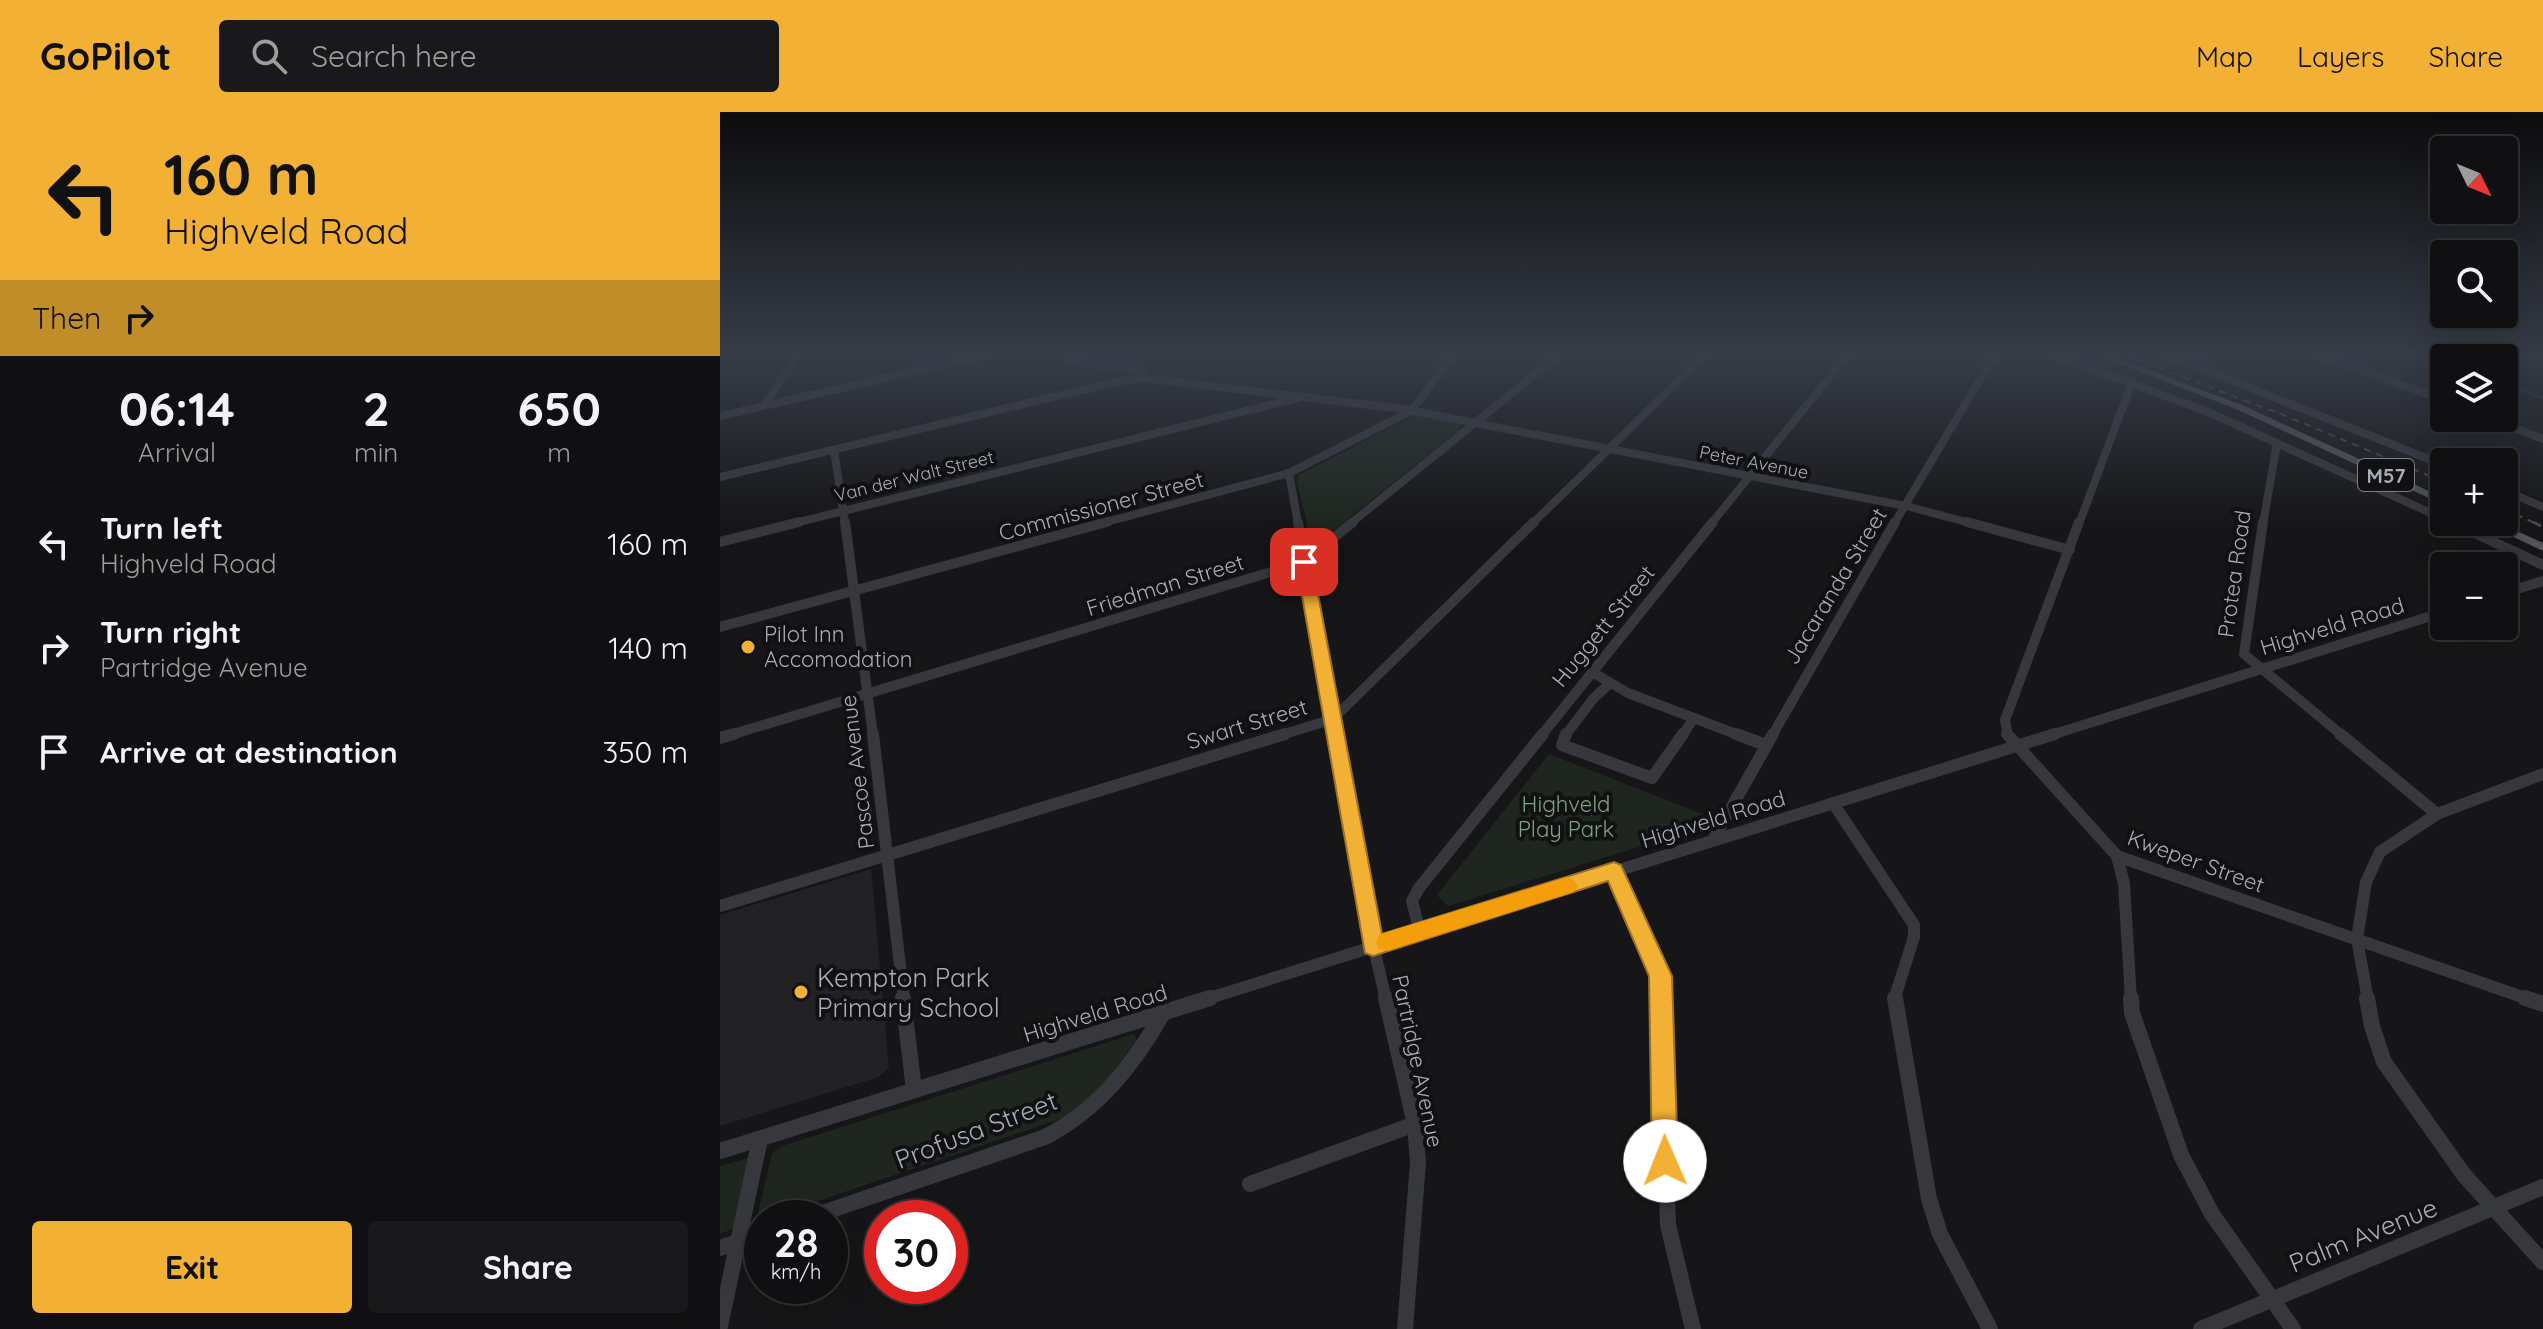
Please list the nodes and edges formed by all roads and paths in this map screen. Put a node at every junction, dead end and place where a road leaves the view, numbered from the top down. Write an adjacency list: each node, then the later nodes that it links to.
1 (741, 411): 13 (street)
2 (996, 411): 18 (street)
3 (1247, 411): 28 (street, Van der Walt Street)
4 (1411, 411): 14 (street, Peter Avenue); 21 (street, Commissioner Street)
5 (1490, 411): 14 (street, Friedman Street)
6 (1647, 411): 19 (street, Swart Street)
7 (1802, 411): 23 (street, Huggett Street)
8 (1962, 411): 26 (street, Jacaranda Street)
9 (2121, 411): 35 (street)
10 (2200, 411): 17 (street, M57)
11 (2245, 411): 24 (main road, M57)
12 (2309, 411): 20 (street)
13 (720, 416)
14 (1475, 423): 19 (street, Peter Avenue); 36 (street, Friedman Street)
15 (2518, 429): 16 (street)
16 (2543, 439)
17 (2277, 443): 29 (street, M57); 43 (street, Protea Road)
18 (834, 450): 22 (street); 28 (street, Pascoe Avenue)
19 (1607, 450): 23 (street, Peter Avenue); 48 (street, Swart Street)
20 (2430, 459)
21 (1289, 473): 36 (street, Partridge Avenue); 40 (street, Commissioner Street)
22 (720, 477)
23 (1748, 478): 26 (street, Peter Avenue); 44 (street, Huggett Street)
24 (2430, 493)
25 (2518, 496): 27 (street)
26 (1906, 506): 35 (street, Peter Avenue); 50 (street, Jacaranda Street)
27 (2543, 507)
28 (845, 509): 33 (street, Van der Walt Street); 40 (street, Pascoe Avenue)
29 (2430, 513)
30 (2518, 531): 34 (main road)
31 (2518, 534): 34 (main road)
32 (2480, 536): 37 (street)
33 (720, 542)
34 (2543, 544)
35 (2070, 550): 51 (street)
36 (1304, 562): 46 (street, Friedman Street); 48 (street, Partridge Avenue)
37 (2543, 565)
38 (2543, 581): 39 (street)
39 (2518, 589)
40 (855, 591): 42 (street, Commissioner Street); 46 (street, Pascoe Avenue)
41 (2430, 616): 43 (street, Highveld Road)
42 (720, 627)
43 (2262, 669): 51 (street, Highveld Road); 54 (street, Protea Road)
44 (1592, 672): 45 (street); 60 (street, Huggett Street)
45 (1610, 683): 47 (street); 47 (street)
46 (868, 694): 49 (street, Friedman Street); 56 (street, Pascoe Avenue)
47 (1694, 718): 50 (street)
48 (1333, 719): 56 (street, Swart Street); 62 (street, Partridge Avenue)
49 (720, 738)
50 (1766, 745): 55 (street, Jacaranda Street)
51 (2016, 745): 53 (street, Highveld Road); 57 (street, Kweper Street)
52 (2543, 774): 54 (street)
53 (1833, 803): 55 (street, Highveld Road); 81 (street)
54 (2437, 814): 61 (street)
55 (1713, 840): 58 (street, Highveld Road)
56 (887, 855): 59 (street, Swart Street); 65 (street, Pascoe Avenue)
57 (2117, 856): 61 (street, Kweper Street); 77 (street)
58 (1614, 871): 60 (street, Highveld Road); 80 (street)
59 (720, 906)
60 (1420, 932): 62 (street, Highveld Road)
61 (2357, 939): 63 (street, Kweper Street); 72 (street)
62 (1373, 946): 64 (street, Highveld Road); 66 (street, Partridge Avenue)
63 (2543, 1004)
64 (1163, 1013): 65 (street, Highveld Road); 71 (street, Profusa Street)
65 (914, 1090): 67 (street, Highveld Road)
66 (1415, 1124): 69 (street); 79 (street, Partridge Avenue)
67 (760, 1139): 68 (street, Highveld Road); 74 (street)
68 (720, 1151)
69 (1250, 1184)
70 (2543, 1187): 72 (street, Palm Avenue)
71 (848, 1204)
72 (2493, 1210): 76 (street); 77 (street, Palm Avenue)
73 (744, 1240): 74 (street)
74 (738, 1242): 75 (street); 78 (street)
75 (720, 1248)
76 (2543, 1262)
77 (2273, 1300): 82 (street, Palm Avenue); 83 (street)
78 (720, 1326)
79 (1405, 1329)
80 (1693, 1329)
81 (1990, 1329)
82 (2201, 1329)
83 (2293, 1329)

